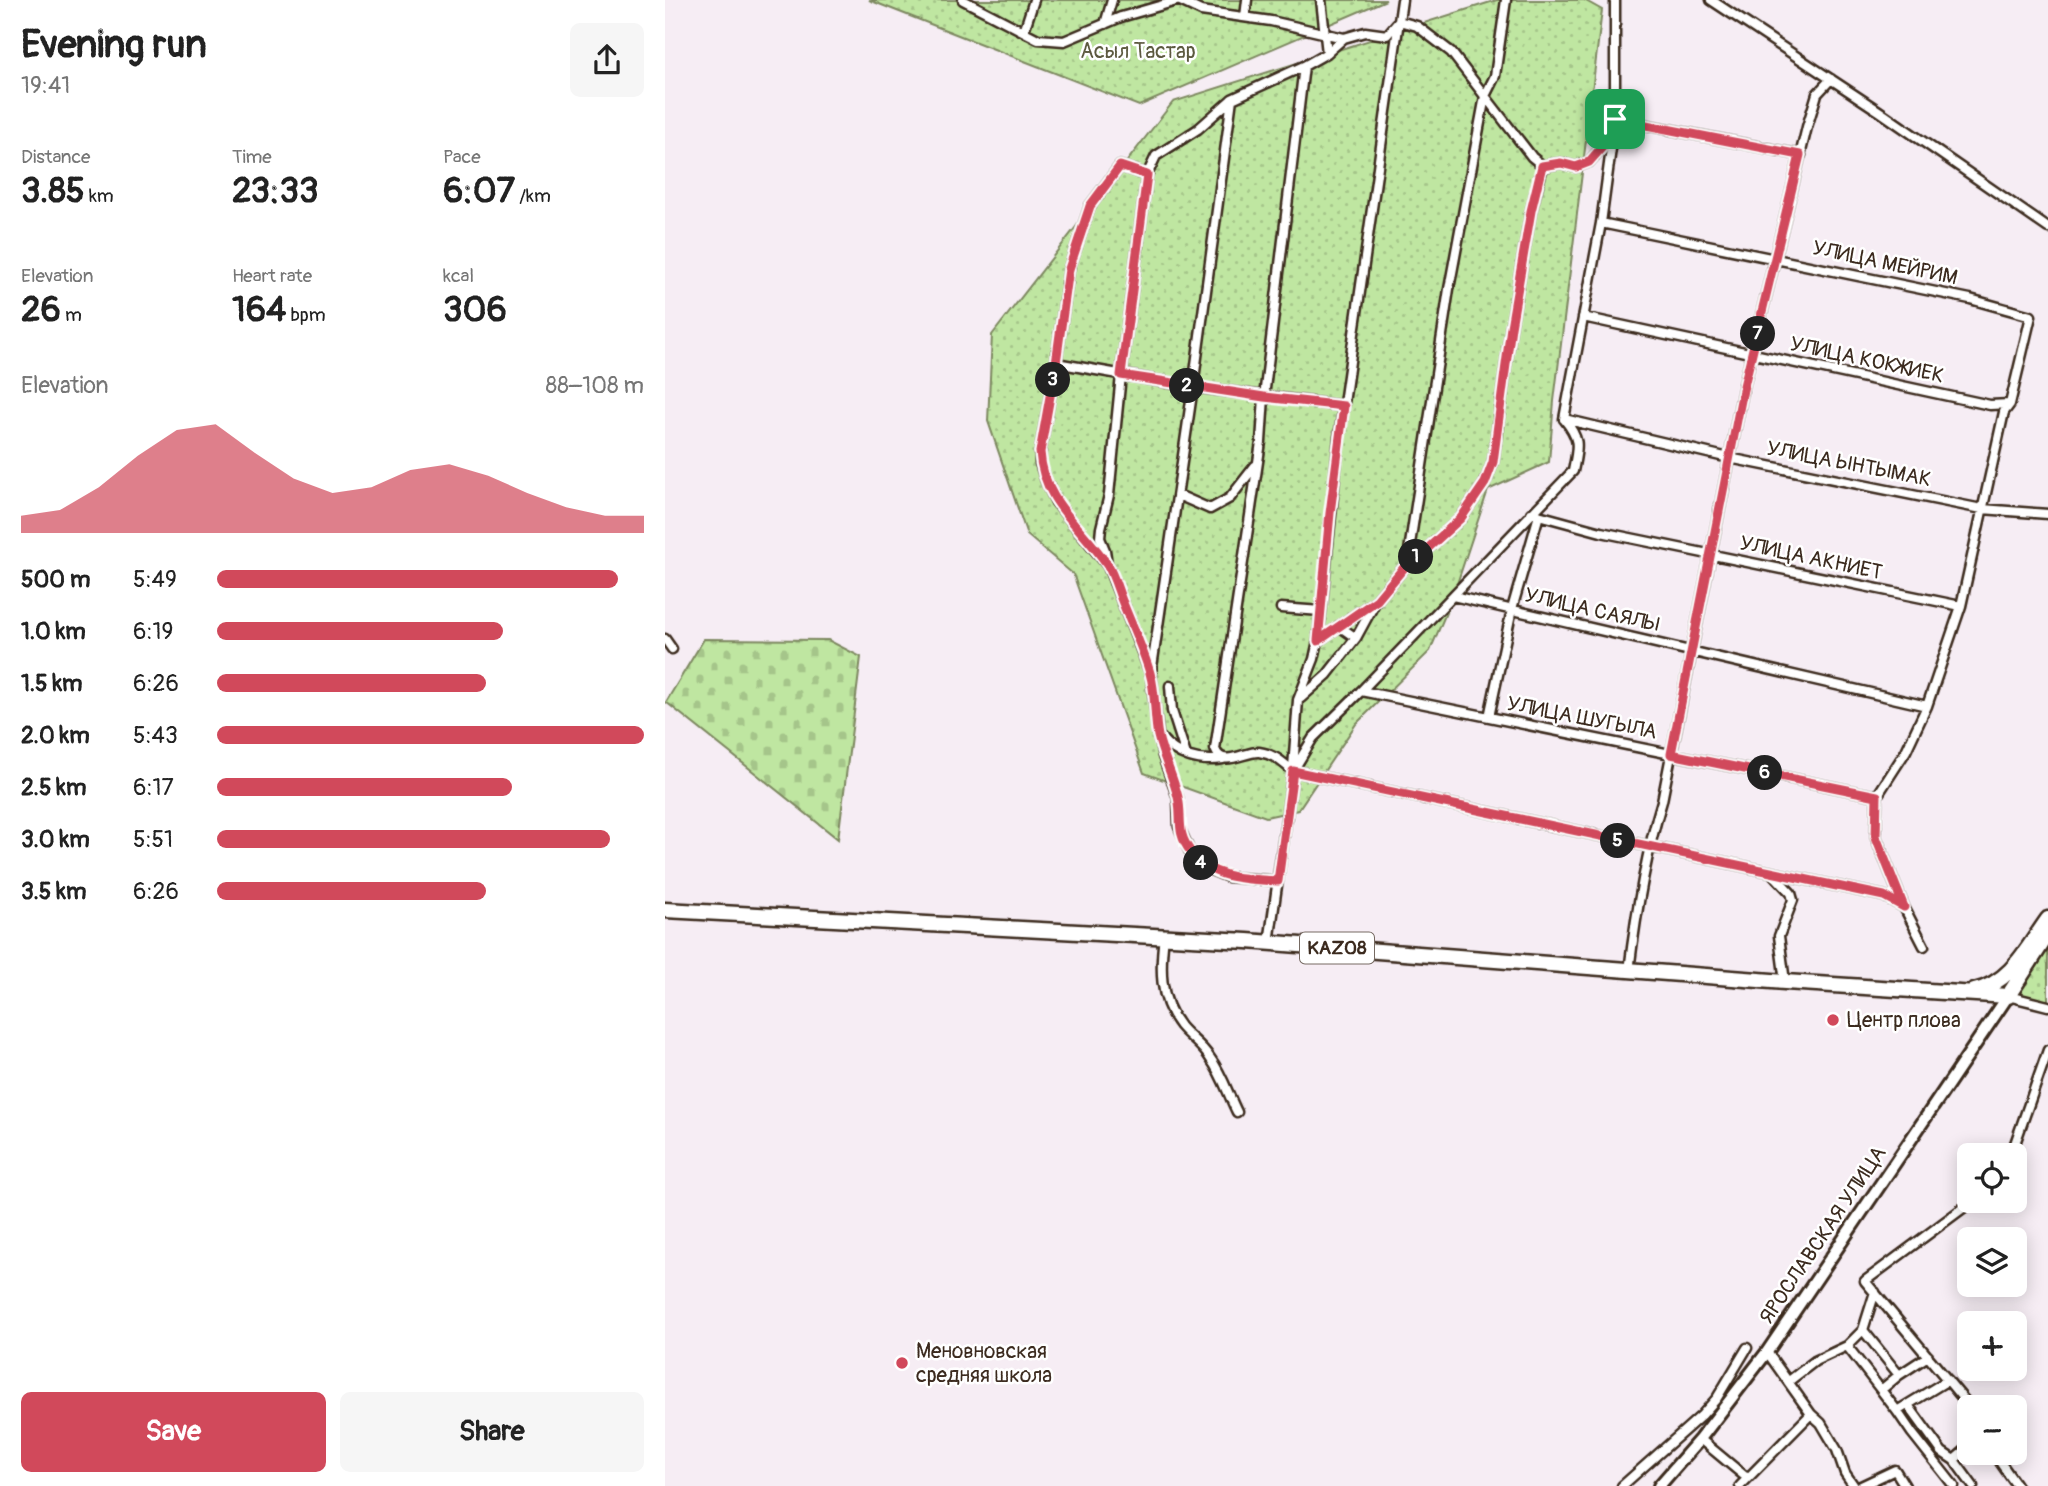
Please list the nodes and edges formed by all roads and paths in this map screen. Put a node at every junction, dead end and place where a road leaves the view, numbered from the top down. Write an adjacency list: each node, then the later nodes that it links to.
1 (963, 0): 14 (street)
2 (1034, 0): 14 (street)
3 (1112, 0): 13 (street)
4 (1247, 0): 11 (street)
5 (1321, 0): 15 (street)
6 (1402, 0): 12 (street)
7 (1506, 0): 20 (street)
8 (1615, 0): 22 (street)
9 (1711, 0): 19 (street)
10 (1180, 1): 11 (street); 13 (street)
11 (1245, 17): 15 (street)
12 (1399, 21): 16 (street); 20 (street); 37 (street)
13 (1105, 24): 14 (street)
14 (1024, 31)
15 (1325, 33): 16 (street); 17 (street)
16 (1344, 38): 17 (street)
17 (1327, 53): 18 (street)
18 (1304, 66): 21 (street); 35 (street)
19 (1831, 79): 24 (street); 28 (street)
20 (1485, 96): 25 (street); 47 (street)
21 (1232, 99): 26 (street); 34 (street)
22 (1615, 119): 23 (street); 24 (street)
23 (1611, 137): 25 (street); 27 (street)
24 (1800, 155): 29 (street)
25 (1542, 166): 47 (street)
26 (1147, 175): 32 (street); 33 (street)
27 (1601, 223): 29 (street, УЛИЦА МЕЙРИМ); 30 (street)
28 (2048, 228)
29 (1776, 258): 31 (street); 36 (street, УЛИЦА МЕЙРИМ)
30 (1583, 317): 31 (street, УЛИЦА КОКЖИЕК); 38 (street)
31 (1753, 353): 36 (street, УЛИЦА КОКЖИЕК); 39 (street)
32 (1056, 363): 33 (street); 46 (street)
33 (1121, 375): 34 (street); 46 (street)
34 (1193, 387): 35 (street); 41 (street)
35 (1264, 397): 37 (street); 40 (street)
36 (2010, 404): 42 (street)
37 (1344, 406): 53 (street)
38 (1564, 419): 39 (street, УЛИЦА ЫНТЫМАК); 43 (street)
39 (1729, 458): 42 (street, УЛИЦА ЫНТЫМАК); 45 (street)
40 (1257, 464): 41 (street); 69 (street)
41 (1178, 495): 60 (street)
42 (1982, 509): 44 (street, УЛИЦА ЫНТЫМАК); 50 (street)
43 (1535, 514): 45 (street, УЛИЦА АКНИЕТ); 48 (street); 52 (street)
44 (2048, 514)
45 (1711, 554): 50 (street, УЛИЦА АКНИЕТ); 59 (street)
46 (1107, 564): 60 (street)
47 (1407, 564): 49 (street)
48 (1453, 596): 52 (street, УЛИЦА САЯЛЫ); 62 (street)
49 (1377, 600): 54 (street); 55 (street)
50 (1961, 606): 64 (street)
51 (1281, 608): 53 (street)
52 (1512, 609): 59 (street, УЛИЦА САЯЛЫ); 65 (street)
53 (1321, 611): 57 (street)
54 (1339, 626): 55 (street); 57 (street)
55 (1356, 638): 63 (street)
56 (665, 639): 58 (street)
57 (1318, 641): 63 (street)
58 (673, 649)
59 (1692, 652): 64 (street, УЛИЦА САЯЛЫ); 67 (street)
60 (1151, 674): 66 (street)
61 (1171, 686): 68 (street)
62 (1361, 691): 65 (street, УЛИЦА ШУГЫЛА); 70 (street)
63 (1298, 700): 70 (street)
64 (1927, 706): 71 (street)
65 (1489, 717): 67 (street, УЛИЦА ШУГЫЛА)
66 (1158, 734): 68 (street); 74 (street)
67 (1671, 754): 71 (street, УЛИЦА ШУГЫЛА); 72 (street)
68 (1186, 755): 69 (street)
69 (1225, 759): 70 (street)
70 (1293, 771): 72 (street); 74 (street)
71 (1877, 796): 75 (street)
72 (1648, 847): 73 (street); 82 (street)
73 (1772, 873): 75 (street); 83 (street)
74 (1278, 881): 80 (street)
75 (1904, 907): 81 (street)
76 (665, 910): 79 (highway, KAZ08)
77 (2048, 919): 84 (highway)
78 (2048, 934): 85 (highway)
79 (1164, 936): 80 (highway, KAZ08); 88 (street)
80 (1269, 943): 82 (highway, KAZ08)
81 (1924, 946)
82 (1629, 971): 83 (highway, KAZ08)
83 (1785, 982): 84 (highway, KAZ08)
84 (1961, 994): 85 (highway, KAZ08)
85 (2008, 996): 86 (street); 95 (main road, ЯРОСЛАВСКАЯ УЛИЦА)
86 (2048, 1006)
87 (2048, 1051): 89 (street)
88 (1237, 1112)
89 (2015, 1143)
90 (1957, 1213): 91 (street)
91 (1875, 1292): 92 (street); 96 (street)
92 (1863, 1329): 93 (street); 97 (street)
93 (1847, 1346): 99 (street); 100 (street)
94 (1747, 1348): 110 (street)
95 (1767, 1352): 99 (street); 105 (main road, ЯРОСЛАВСКАЯ УЛИЦА)
96 (1929, 1356): 97 (street); 98 (street)
97 (1899, 1375): 100 (street)
98 (1948, 1380): 101 (street); 102 (street)
99 (1789, 1381): 104 (street)
100 (1881, 1390): 103 (street)
101 (1960, 1395)
102 (1908, 1405): 103 (street); 107 (street)
103 (1897, 1411): 116 (street)
104 (1811, 1414): 109 (street); 113 (street)
105 (1700, 1439): 109 (street); 111 (main road, ЯРОСЛАВСКАЯ УЛИЦА)
106 (1957, 1457): 107 (street)
107 (1954, 1460): 117 (street)
108 (2002, 1465): 118 (street)
109 (1748, 1478): 112 (street)
110 (1622, 1486)
111 (1658, 1486)
112 (1740, 1486)
113 (1854, 1486)
114 (1861, 1486): 115 (street)
115 (1905, 1486)
116 (1954, 1486)
117 (1973, 1486)
118 (2017, 1486)

